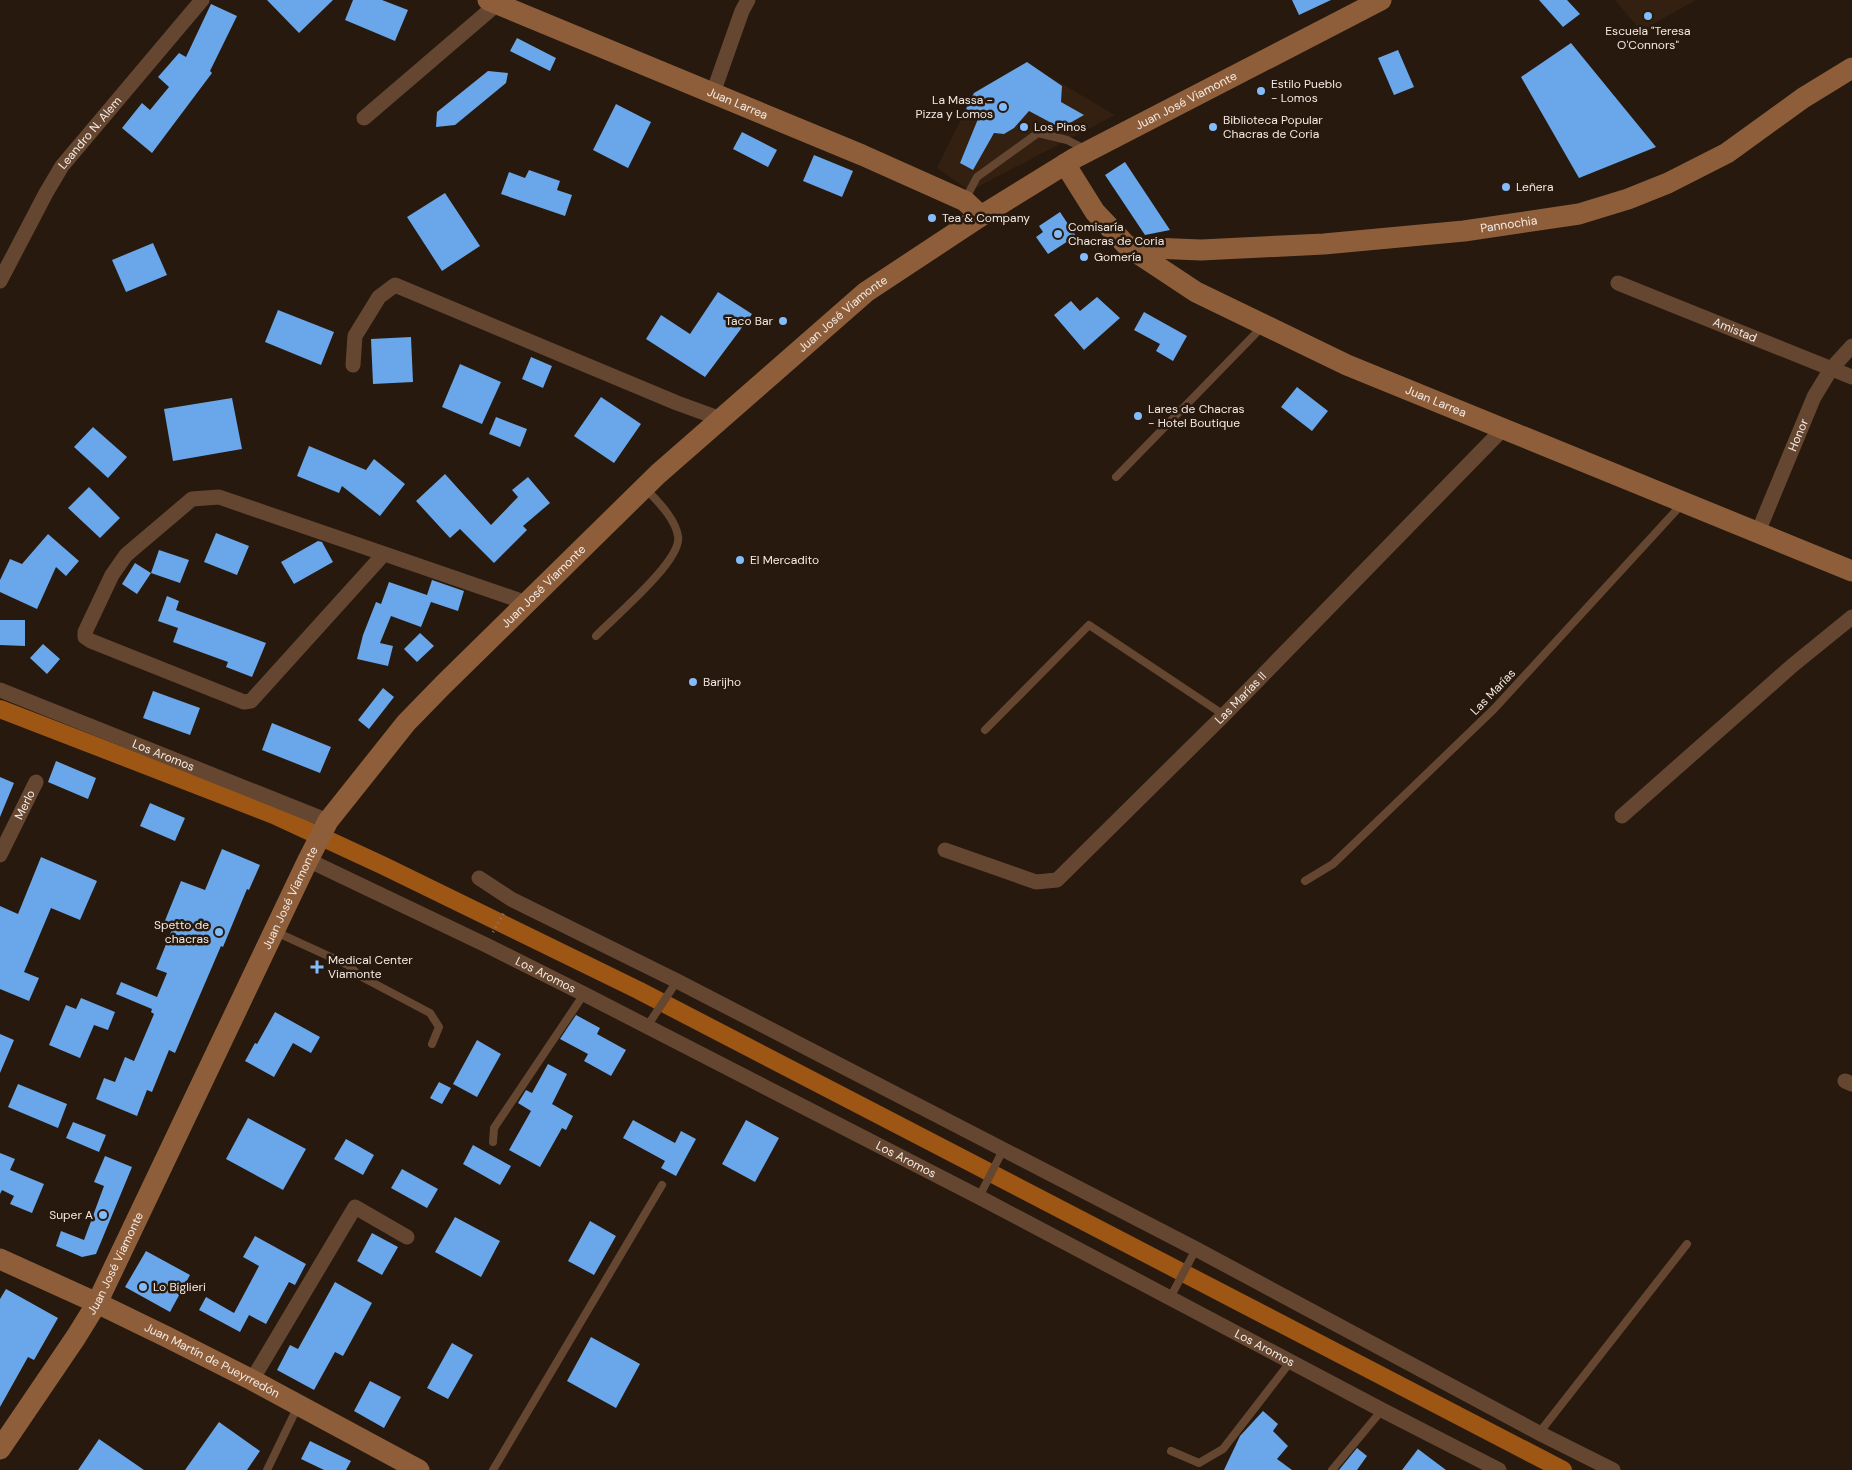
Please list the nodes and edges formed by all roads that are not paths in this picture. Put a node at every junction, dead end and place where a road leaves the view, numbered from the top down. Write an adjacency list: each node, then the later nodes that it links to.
1 (202, 0): 13 (street, Leandro N. Alem)
2 (748, 0): 6 (street)
3 (1381, 0): 8 (main road, Juan José Viamonte)
4 (492, 2): 6 (main road, Juan Larrea); 7 (street)
5 (1852, 68): 12 (main road, Pannochia)
6 (713, 93): 10 (main road, Juan Larrea)
7 (364, 118)
8 (1089, 151): 9 (main road, Juan José Viamonte); 10 (lane)
9 (1065, 164): 11 (main road, Juan José Viamonte); 12 (main road, Juan Larrea)
10 (965, 201): 11 (main road, Juan Larrea)
11 (981, 216): 20 (main road, Juan José Viamonte)
12 (1128, 247): 15 (main road, Juan Larrea)
13 (0, 281)
14 (1618, 283): 18 (street, Amistad)
15 (1264, 325): 21 (main road, Juan Larrea); 22 (lane)
16 (1852, 346): 18 (street, Honor)
17 (353, 364): 20 (street)
18 (1831, 369): 19 (street, Amistad); 25 (street, Honor)
19 (1852, 377)
20 (721, 419): 23 (main road, Juan José Viamonte)
21 (1503, 428): 24 (main road, Juan Larrea); 32 (street, Las Marías II)
22 (1116, 477)
23 (644, 487): 28 (main road, Juan José Viamonte); 30 (lane)
24 (1683, 503): 25 (main road, Juan Larrea); 41 (lane, Las Marías)
25 (1758, 532): 27 (main road, Juan Larrea)
26 (383, 555): 26 (street); 28 (street)
27 (1852, 571)
28 (527, 603): 36 (main road, Juan José Viamonte)
29 (1852, 617): 35 (street)
30 (596, 636)
31 (0, 690): 36 (street, Los Aromos)
32 (1224, 715): 33 (lane); 37 (street, Las Marías II)
33 (985, 730)
34 (36, 782): 38 (street, Merlo)
35 (1622, 816)
36 (328, 821): 39 (main road, Juan José Viamonte)
37 (945, 850)
38 (0, 855)
39 (308, 860): 42 (main road, Juan José Viamonte); 44 (street, Los Aromos)
40 (479, 878): 43 (street)
41 (1305, 881)
42 (274, 932): 46 (lane); 56 (main road, Juan José Viamonte)
43 (677, 981): 45 (lane); 48 (street)
44 (584, 994): 45 (street, Los Aromos); 47 (lane)
45 (646, 1028): 50 (street, Los Aromos)
46 (432, 1044)
47 (493, 1142)
48 (1003, 1150): 50 (lane); 53 (street)
49 (662, 1185): 67 (lane)
50 (979, 1197): 55 (street, Los Aromos)
51 (407, 1237): 58 (street)
52 (1687, 1244): 61 (lane)
53 (1196, 1250): 55 (lane); 61 (street)
54 (0, 1259): 56 (main road, Juan Martín de Pueyrredón)
55 (1170, 1298): 57 (street, Los Aromos)
56 (97, 1303): 58 (main road, Juan Martín de Pueyrredón); 62 (main road, Juan José Viamonte)
57 (1291, 1361): 60 (street, Los Aromos); 63 (lane)
58 (252, 1380): 59 (main road, Juan Martín de Pueyrredón)
59 (298, 1406): 65 (lane); 66 (main road, Juan Martín de Pueyrredón)
60 (1382, 1410): 68 (lane); 69 (street, Los Aromos)
61 (1540, 1433): 64 (street)
62 (0, 1450)
63 (1171, 1451)
64 (1607, 1469)
65 (267, 1470)
66 (419, 1470)
67 (493, 1470)
68 (1332, 1470)
69 (1499, 1470)

